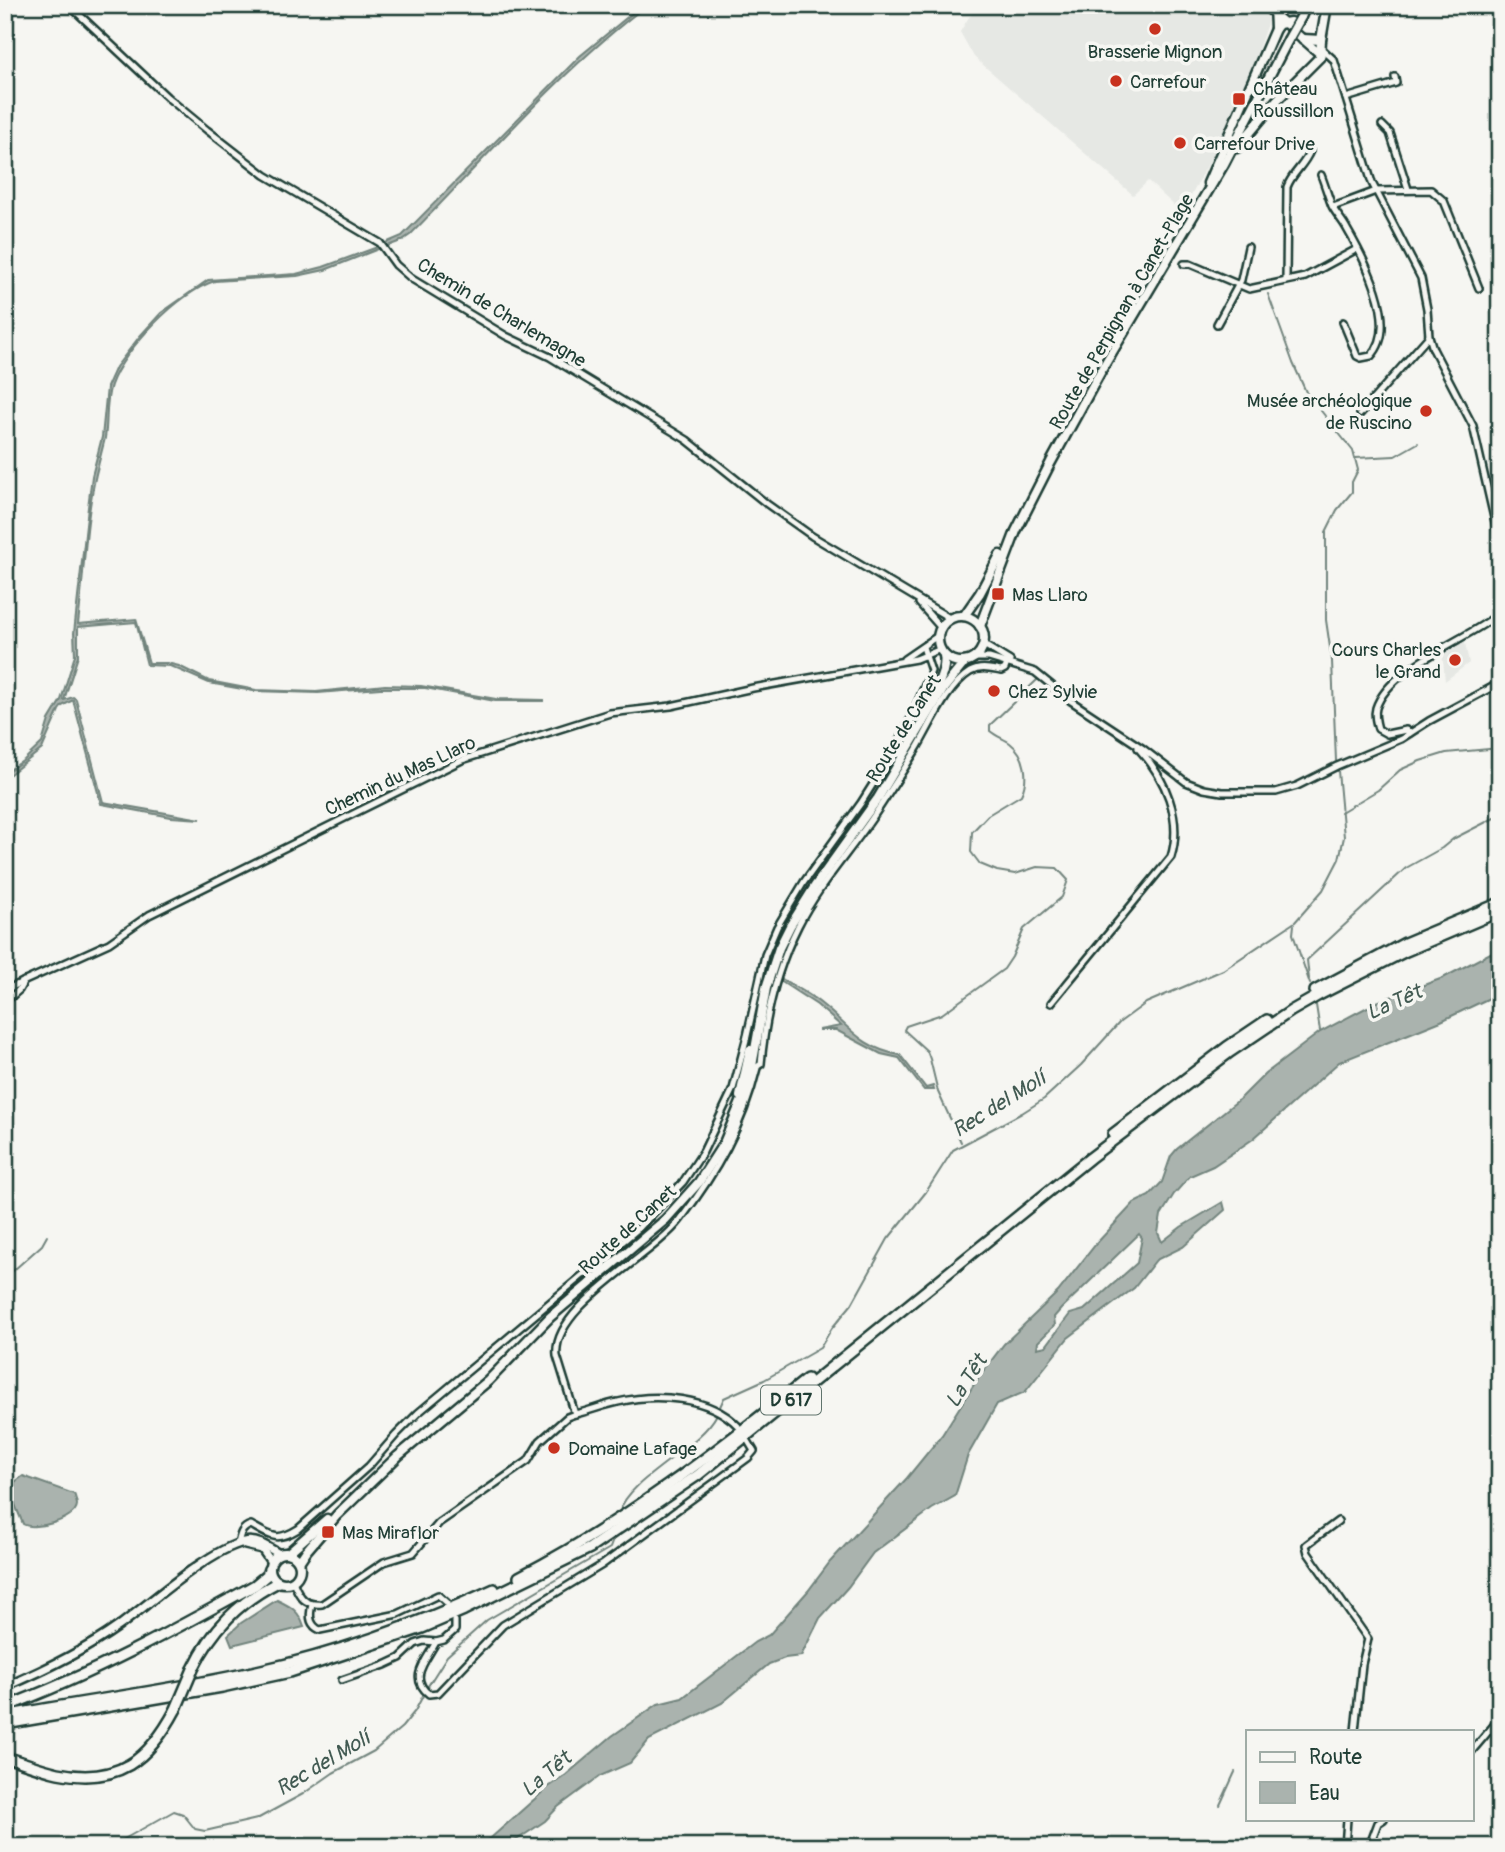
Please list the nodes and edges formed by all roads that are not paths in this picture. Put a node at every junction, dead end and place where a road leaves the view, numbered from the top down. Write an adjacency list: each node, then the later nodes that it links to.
1 (69, 5): 30 (street, Chemin de Charlemagne)
2 (1304, 5): 5 (main road)
3 (1327, 5): 8 (main road)
4 (1271, 7): 5 (street); 6 (main road)
5 (1293, 19): 6 (main road); 7 (main road, Route de Perpignan à Canet-Plage, bridge); 8 (street)
6 (1275, 29): 15 (main road)
7 (1287, 39): 13 (main road, Route de Perpignan à Canet-Plage); 15 (main road, Route de Perpignan à Canet-Plage)
8 (1315, 45): 10 (street); 13 (main road)
9 (1395, 77): 10 (street)
10 (1346, 98): 17 (street)
11 (1382, 125): 16 (street)
12 (1310, 151): 22 (street)
13 (1224, 164): 34 (main road, Route de Perpignan à Canet-Plage)
14 (1321, 175): 18 (street)
15 (1207, 185): 32 (main road, Route de Perpignan à Canet-Plage)
16 (1408, 189): 17 (street); 24 (street)
17 (1376, 191): 18 (street); 27 (street)
18 (1333, 207): 20 (street)
19 (1248, 247): 23 (street)
20 (1357, 249): 22 (street); 25 (street)
21 (1184, 264): 23 (street)
22 (1286, 281): 23 (street)
23 (1238, 286): 26 (street)
24 (1479, 288)
25 (1343, 322)
26 (1217, 324)
27 (1429, 336): 28 (street); 29 (street)
28 (1360, 414)
29 (1500, 544)
30 (908, 594): 33 (street, Chemin de Charlemagne); 35 (street, Chemin de Charlemagne)
31 (1500, 613): 45 (street)
32 (964, 616): 33 (main road); 34 (main road)
33 (951, 619): 35 (main road)
34 (980, 626): 36 (main road)
35 (940, 631): 37 (street); 38 (main road)
36 (984, 645): 40 (main road); 43 (street)
37 (923, 647): 39 (street); 41 (street)
38 (943, 652): 39 (street, Chemin du Mas Llaro); 42 (main road); 59 (main road, Route de Canet)
39 (925, 654): 41 (street, Chemin du Mas Llaro); 58 (street)
40 (975, 657): 42 (main road); 43 (street)
41 (901, 661): 49 (street, Chemin du Mas Llaro)
42 (965, 662): 53 (main road, Route de Canet)
43 (1007, 662): 46 (street); 53 (street)
44 (1500, 683): 45 (street)
45 (1410, 733): 46 (street)
46 (1131, 741): 52 (street)
47 (1500, 903): 71 (highway, D 617)
48 (1500, 911): 73 (highway, D 617)
49 (24, 981): 50 (street, Chemin du Mas Llaro); 51 (street, Chemin du Mas Llaro)
50 (5, 990)
51 (5, 1002)
52 (1051, 1003)
53 (754, 1068): 54 (street); 60 (main road, Route de Canet)
54 (575, 1414): 55 (street); 65 (street)
55 (738, 1426)
56 (748, 1441): 67 (street)
57 (1338, 1521): 74 (street)
58 (238, 1544): 59 (street); 61 (street); 69 (street)
59 (284, 1553): 60 (main road); 61 (main road)
60 (299, 1562): 62 (main road)
61 (270, 1566): 63 (main road); 70 (highway)
62 (293, 1581): 63 (main road); 65 (street)
63 (278, 1582): 76 (highway, bridge)
64 (447, 1603): 65 (street)
65 (312, 1605)
66 (455, 1621): 67 (street)
67 (436, 1642): 68 (street)
68 (342, 1680)
69 (5, 1687)
70 (5, 1707)
71 (5, 1716)
72 (1500, 1717): 75 (street)
73 (5, 1724)
74 (1355, 1730)
75 (1474, 1749)
76 (5, 1758)
77 (1347, 1820): 79 (street)
78 (1382, 1820): 80 (street)
79 (1345, 1847)
80 (1368, 1847)

